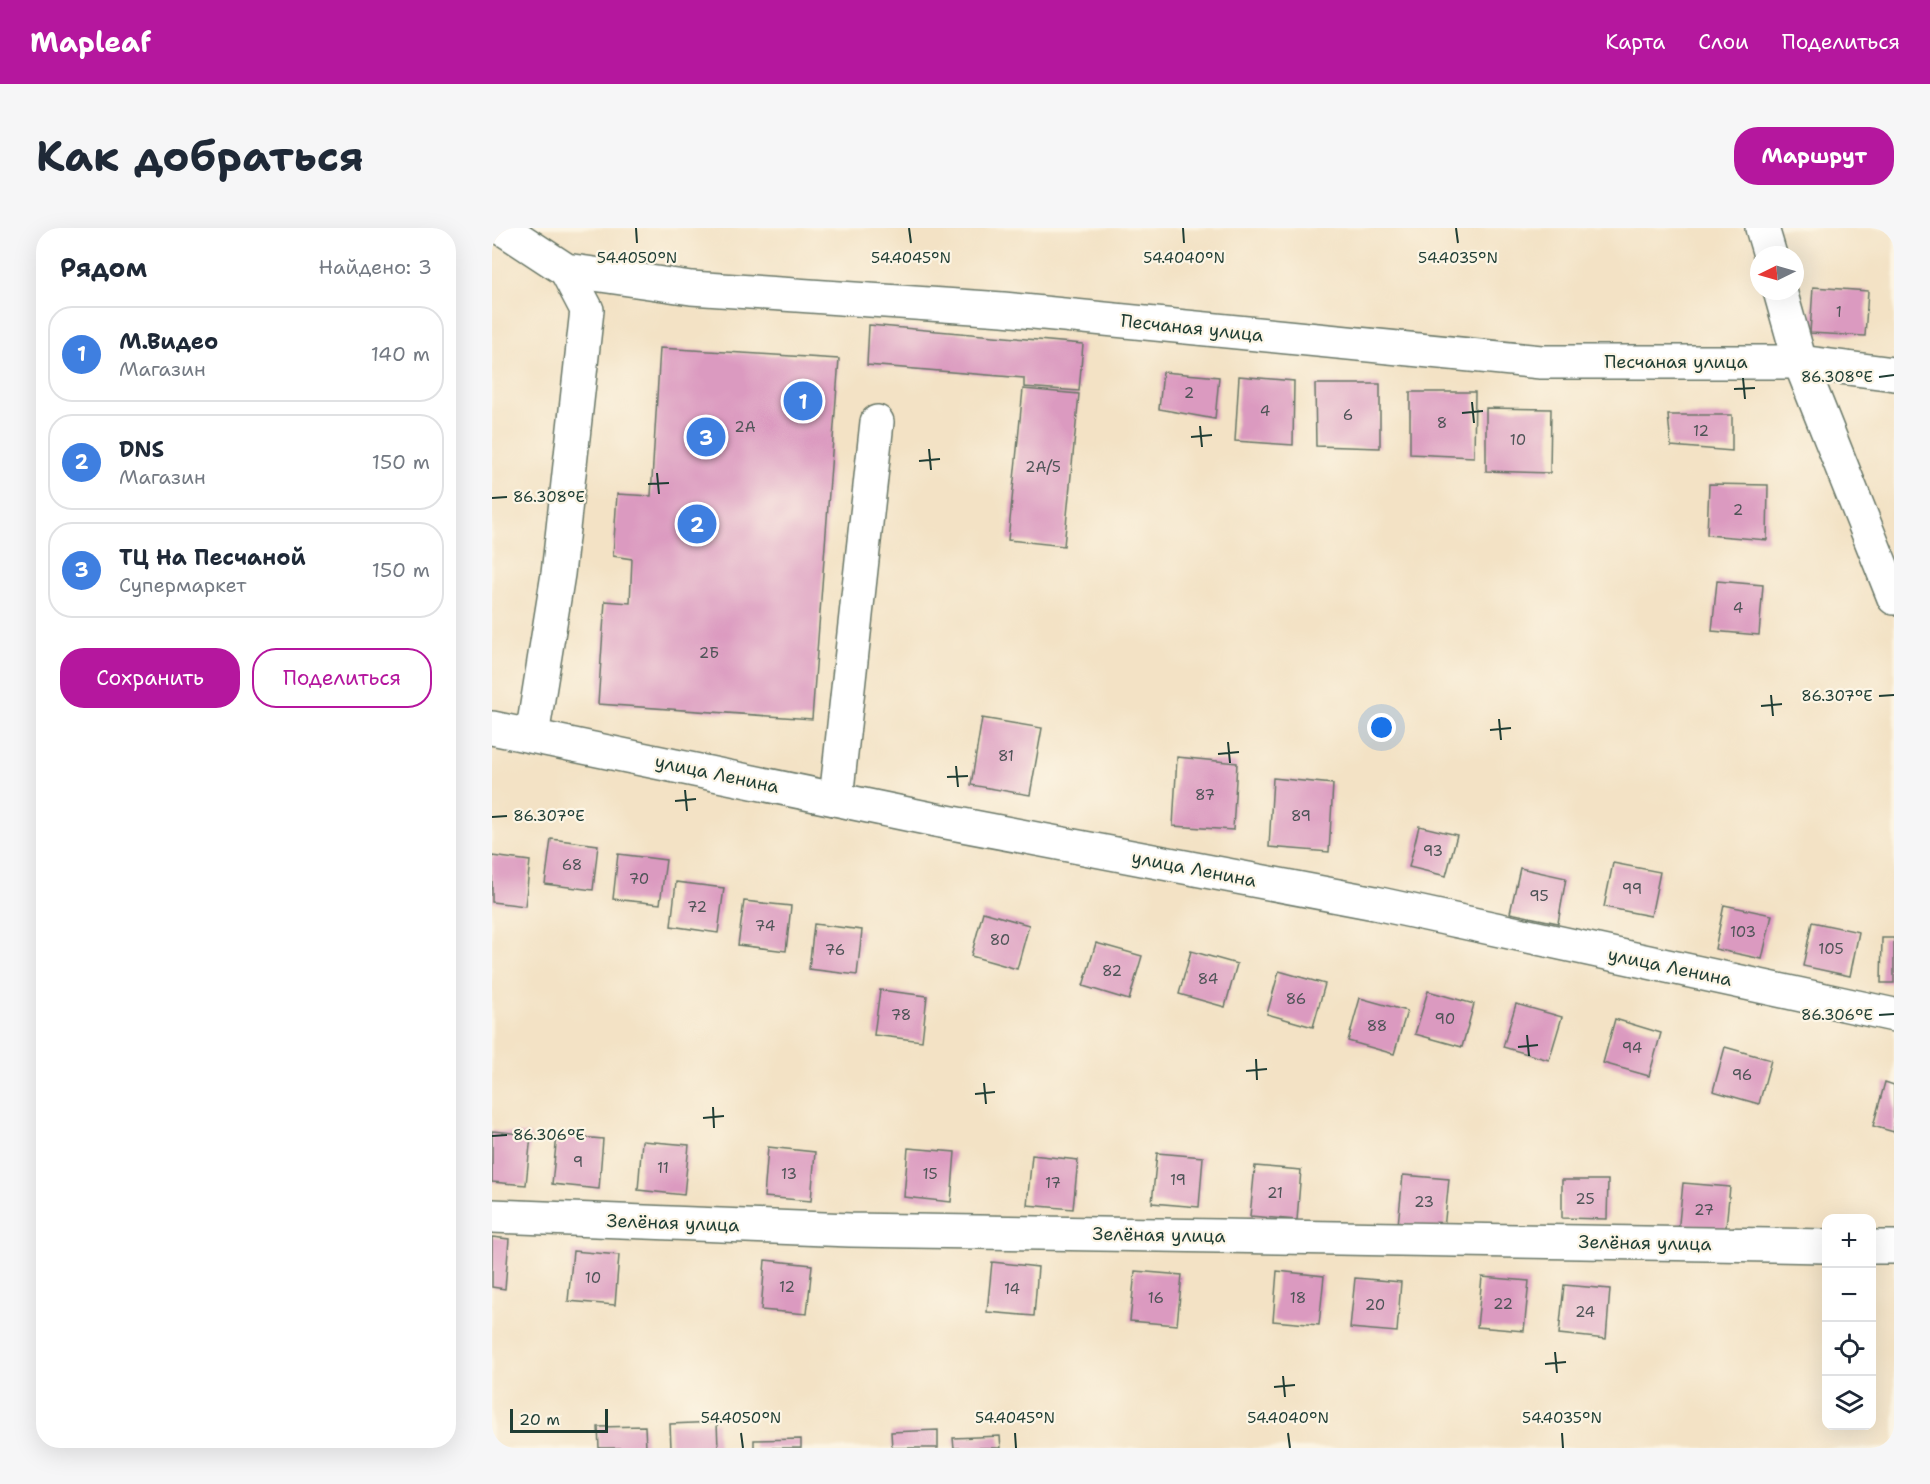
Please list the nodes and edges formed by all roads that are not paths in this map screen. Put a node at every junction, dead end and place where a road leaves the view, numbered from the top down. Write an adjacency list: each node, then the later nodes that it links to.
1 (502, 228): 4 (street, Песчаная улица)
2 (1762, 228): 3 (street)
3 (1767, 246)
4 (566, 270): 6 (street, Песчаная улица); 11 (street)
5 (1783, 300): 6 (street)
6 (1800, 362): 7 (street, Песчаная улица); 9 (street)
7 (1894, 374)
8 (877, 422): 12 (street)
9 (1894, 598)
10 (492, 728): 11 (street, улица Ленина)
11 (532, 736): 12 (street, улица Ленина)
12 (836, 799): 13 (street, улица Ленина)
13 (1894, 1015)
14 (492, 1216): 15 (street, Зелёная улица)
15 (1822, 1246)
16 (1876, 1247): 17 (street)
17 (1894, 1247)

